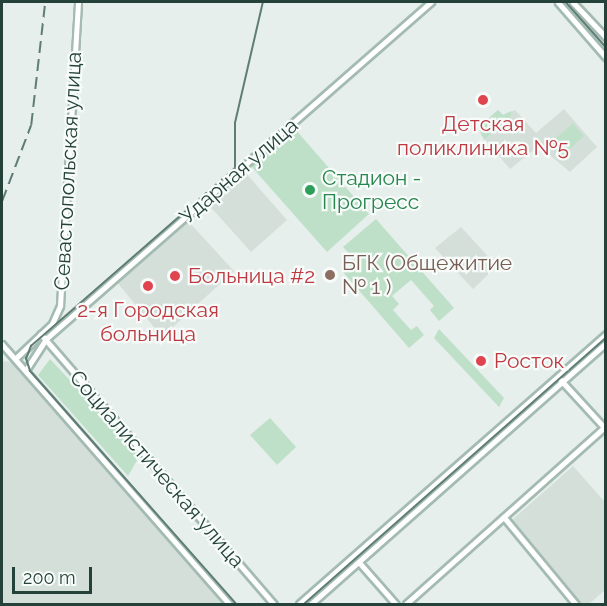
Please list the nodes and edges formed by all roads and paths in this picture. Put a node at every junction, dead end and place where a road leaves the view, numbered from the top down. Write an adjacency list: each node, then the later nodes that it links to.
1 (78, 2): 9 (street, Севастопольская улица)
2 (431, 2): 11 (street, Ударная улица)
3 (558, 2): 6 (street)
4 (573, 2): 5 (street)
5 (592, 22): 6 (street); 7 (street)
6 (582, 30): 8 (street)
7 (606, 37)
8 (606, 57)
9 (41, 334): 11 (street, Социалистическая улица); 16 (street, Севастопольская улица)
10 (606, 334): 14 (street)
11 (46, 339): 17 (street, Ударная улица); 26 (street, Социалистическая улица)
12 (606, 343): 15 (street)
13 (2, 344): 16 (street, Социалистическая улица)
14 (594, 344): 15 (street); 18 (street)
15 (599, 349): 19 (street)
16 (15, 359): 17 (street, Социалистическая улица)
17 (26, 370): 25 (street, Социалистическая улица)
18 (557, 377): 19 (street); 21 (street)
19 (562, 382): 20 (street); 22 (street)
20 (605, 426): 23 (street)
21 (430, 490): 22 (street); 27 (street)
22 (435, 495): 24 (street)
23 (504, 517): 30 (street); 31 (street)
24 (359, 562): 28 (street); 29 (street)
25 (230, 604)
26 (274, 604)
27 (299, 604)
28 (310, 604)
29 (396, 604)
30 (406, 604)
31 (576, 604)

